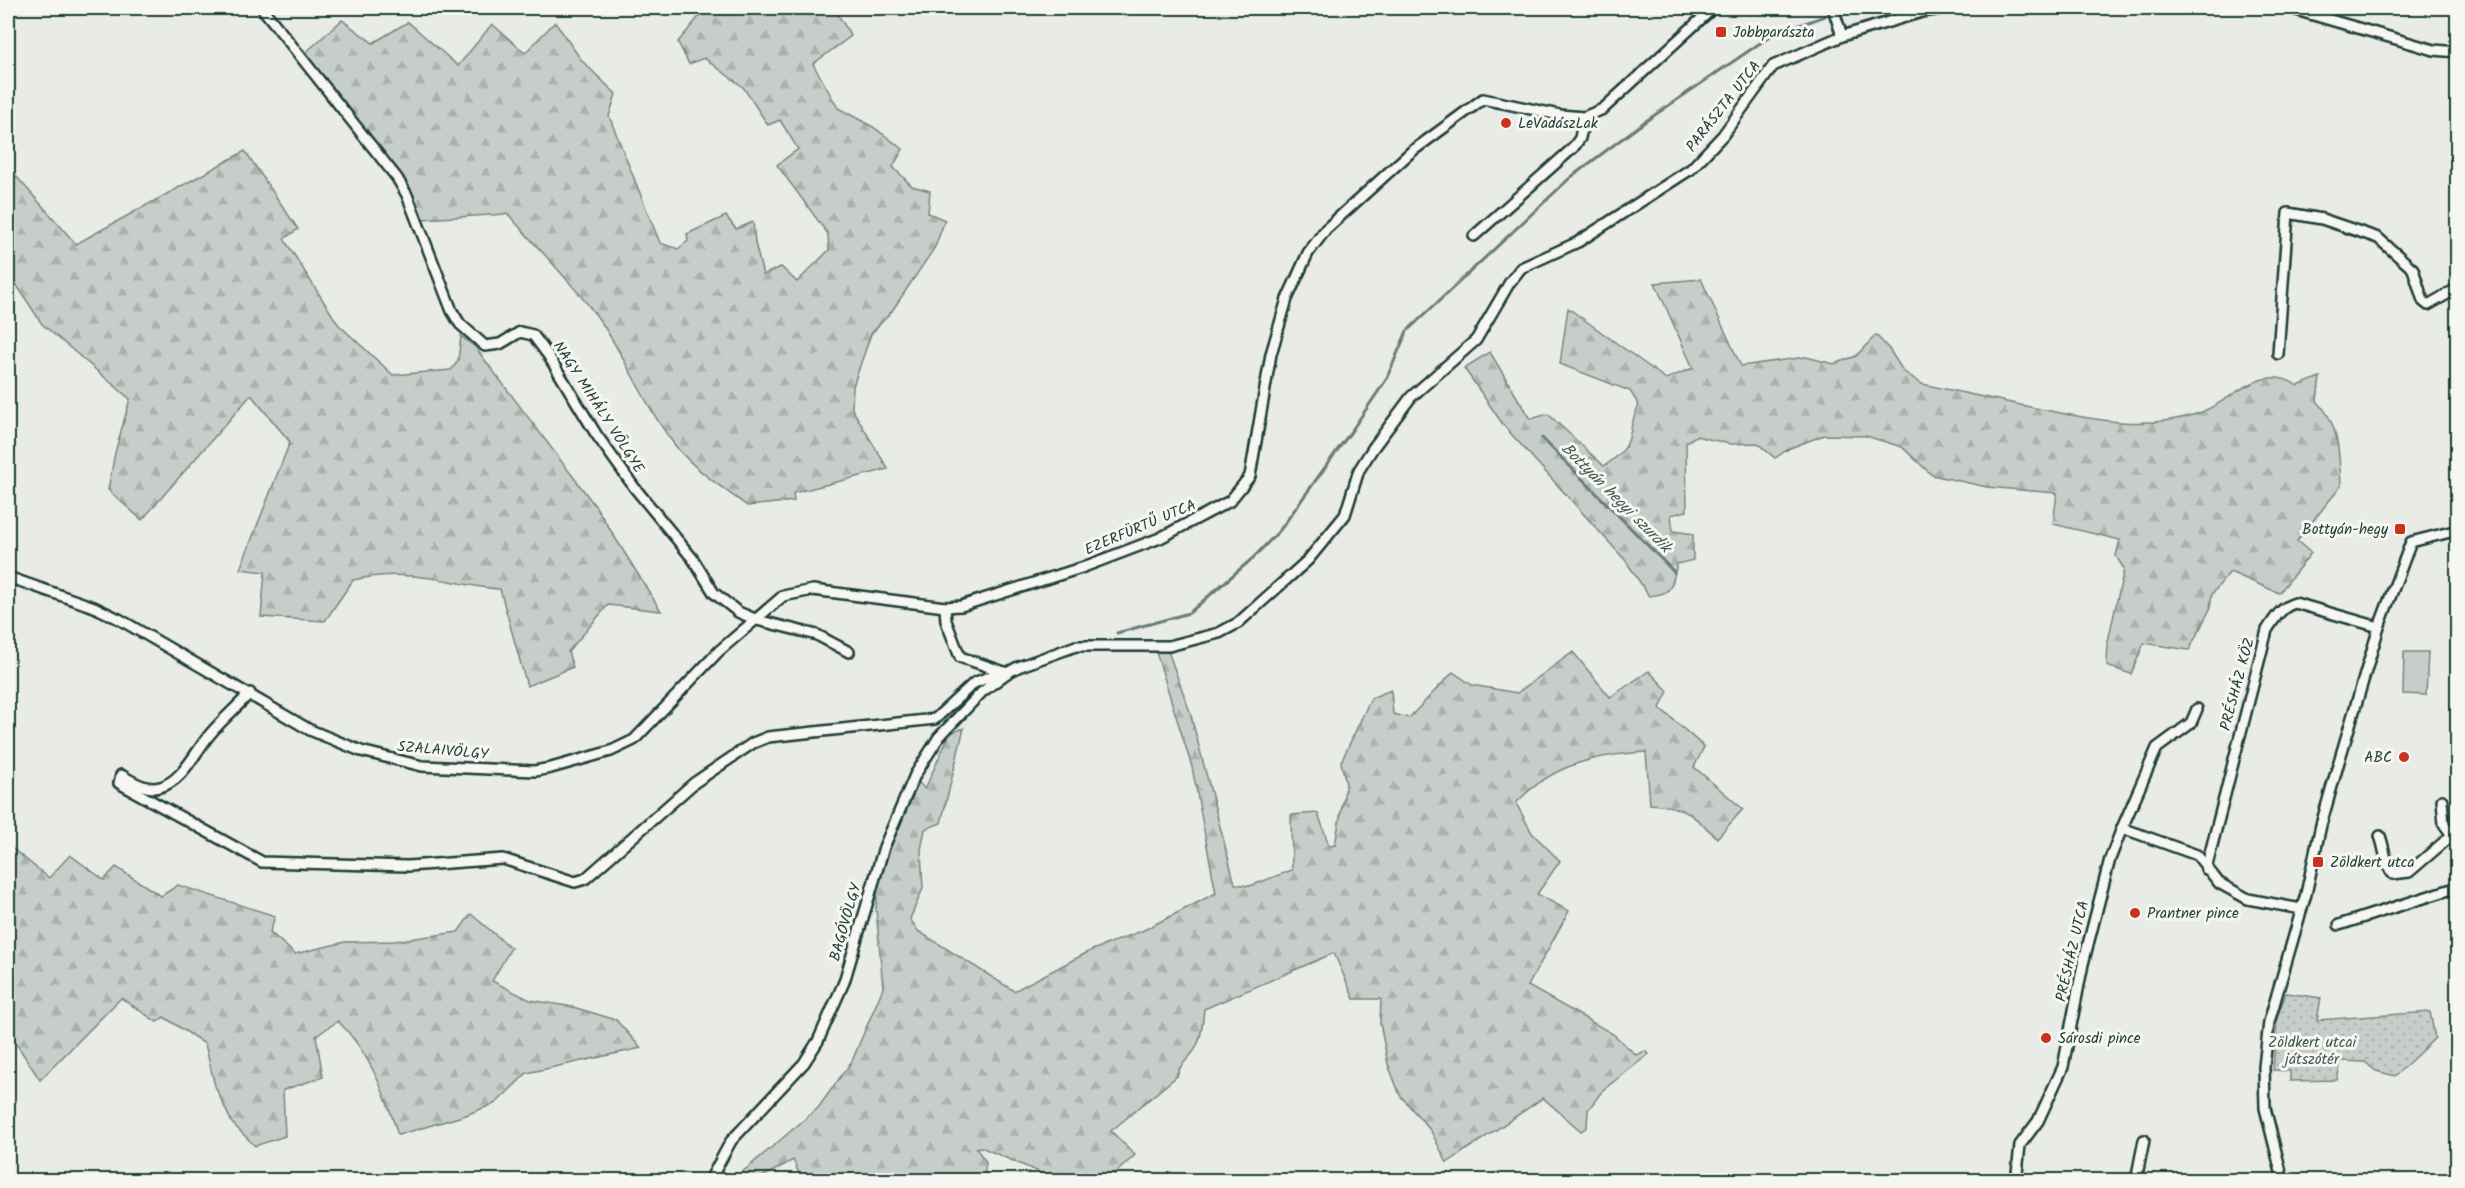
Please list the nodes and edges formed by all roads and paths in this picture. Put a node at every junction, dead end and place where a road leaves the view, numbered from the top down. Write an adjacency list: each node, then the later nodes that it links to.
1 (262, 8): 15 (street, NAGY MIHÁLY VÖLGYE)
2 (1713, 8): 8 (street)
3 (1833, 8): 6 (street)
4 (1949, 8): 6 (street, PARÁSZTA UTCA)
5 (2289, 8): 7 (street)
6 (1842, 36): 18 (street, PARÁSZTA UTCA)
7 (2457, 52)
8 (1584, 117): 9 (street); 14 (street, EZERFÜRTŰ UTCA)
9 (1474, 236)
10 (2457, 288): 11 (street)
11 (2278, 354)
12 (2457, 530): 16 (street)
13 (8, 577): 20 (street, SZALAIVÖLGY)
14 (945, 607): 15 (street, EZERFÜRTŰ UTCA); 18 (street)
15 (757, 620): 17 (street); 20 (street, SZALAIVÖLGY)
16 (2379, 627): 26 (street, PRÉSHÁZ KÖZ); 28 (street)
17 (849, 652)
18 (1007, 673): 31 (street, BAGÓVÖLGY)
19 (994, 675): 20 (street)
20 (250, 693)
21 (2197, 709): 23 (street, PRÉSHÁZ UTCA)
22 (2442, 800): 24 (street)
23 (2122, 828): 26 (street); 32 (street, PRÉSHÁZ UTCA)
24 (2455, 833): 25 (street)
25 (2380, 836)
26 (2206, 869): 28 (street)
27 (2457, 887): 29 (street)
28 (2301, 909): 34 (street)
29 (2339, 925)
30 (2144, 1140): 33 (street)
31 (710, 1180)
32 (2019, 1180)
33 (2136, 1180)
34 (2283, 1180)

